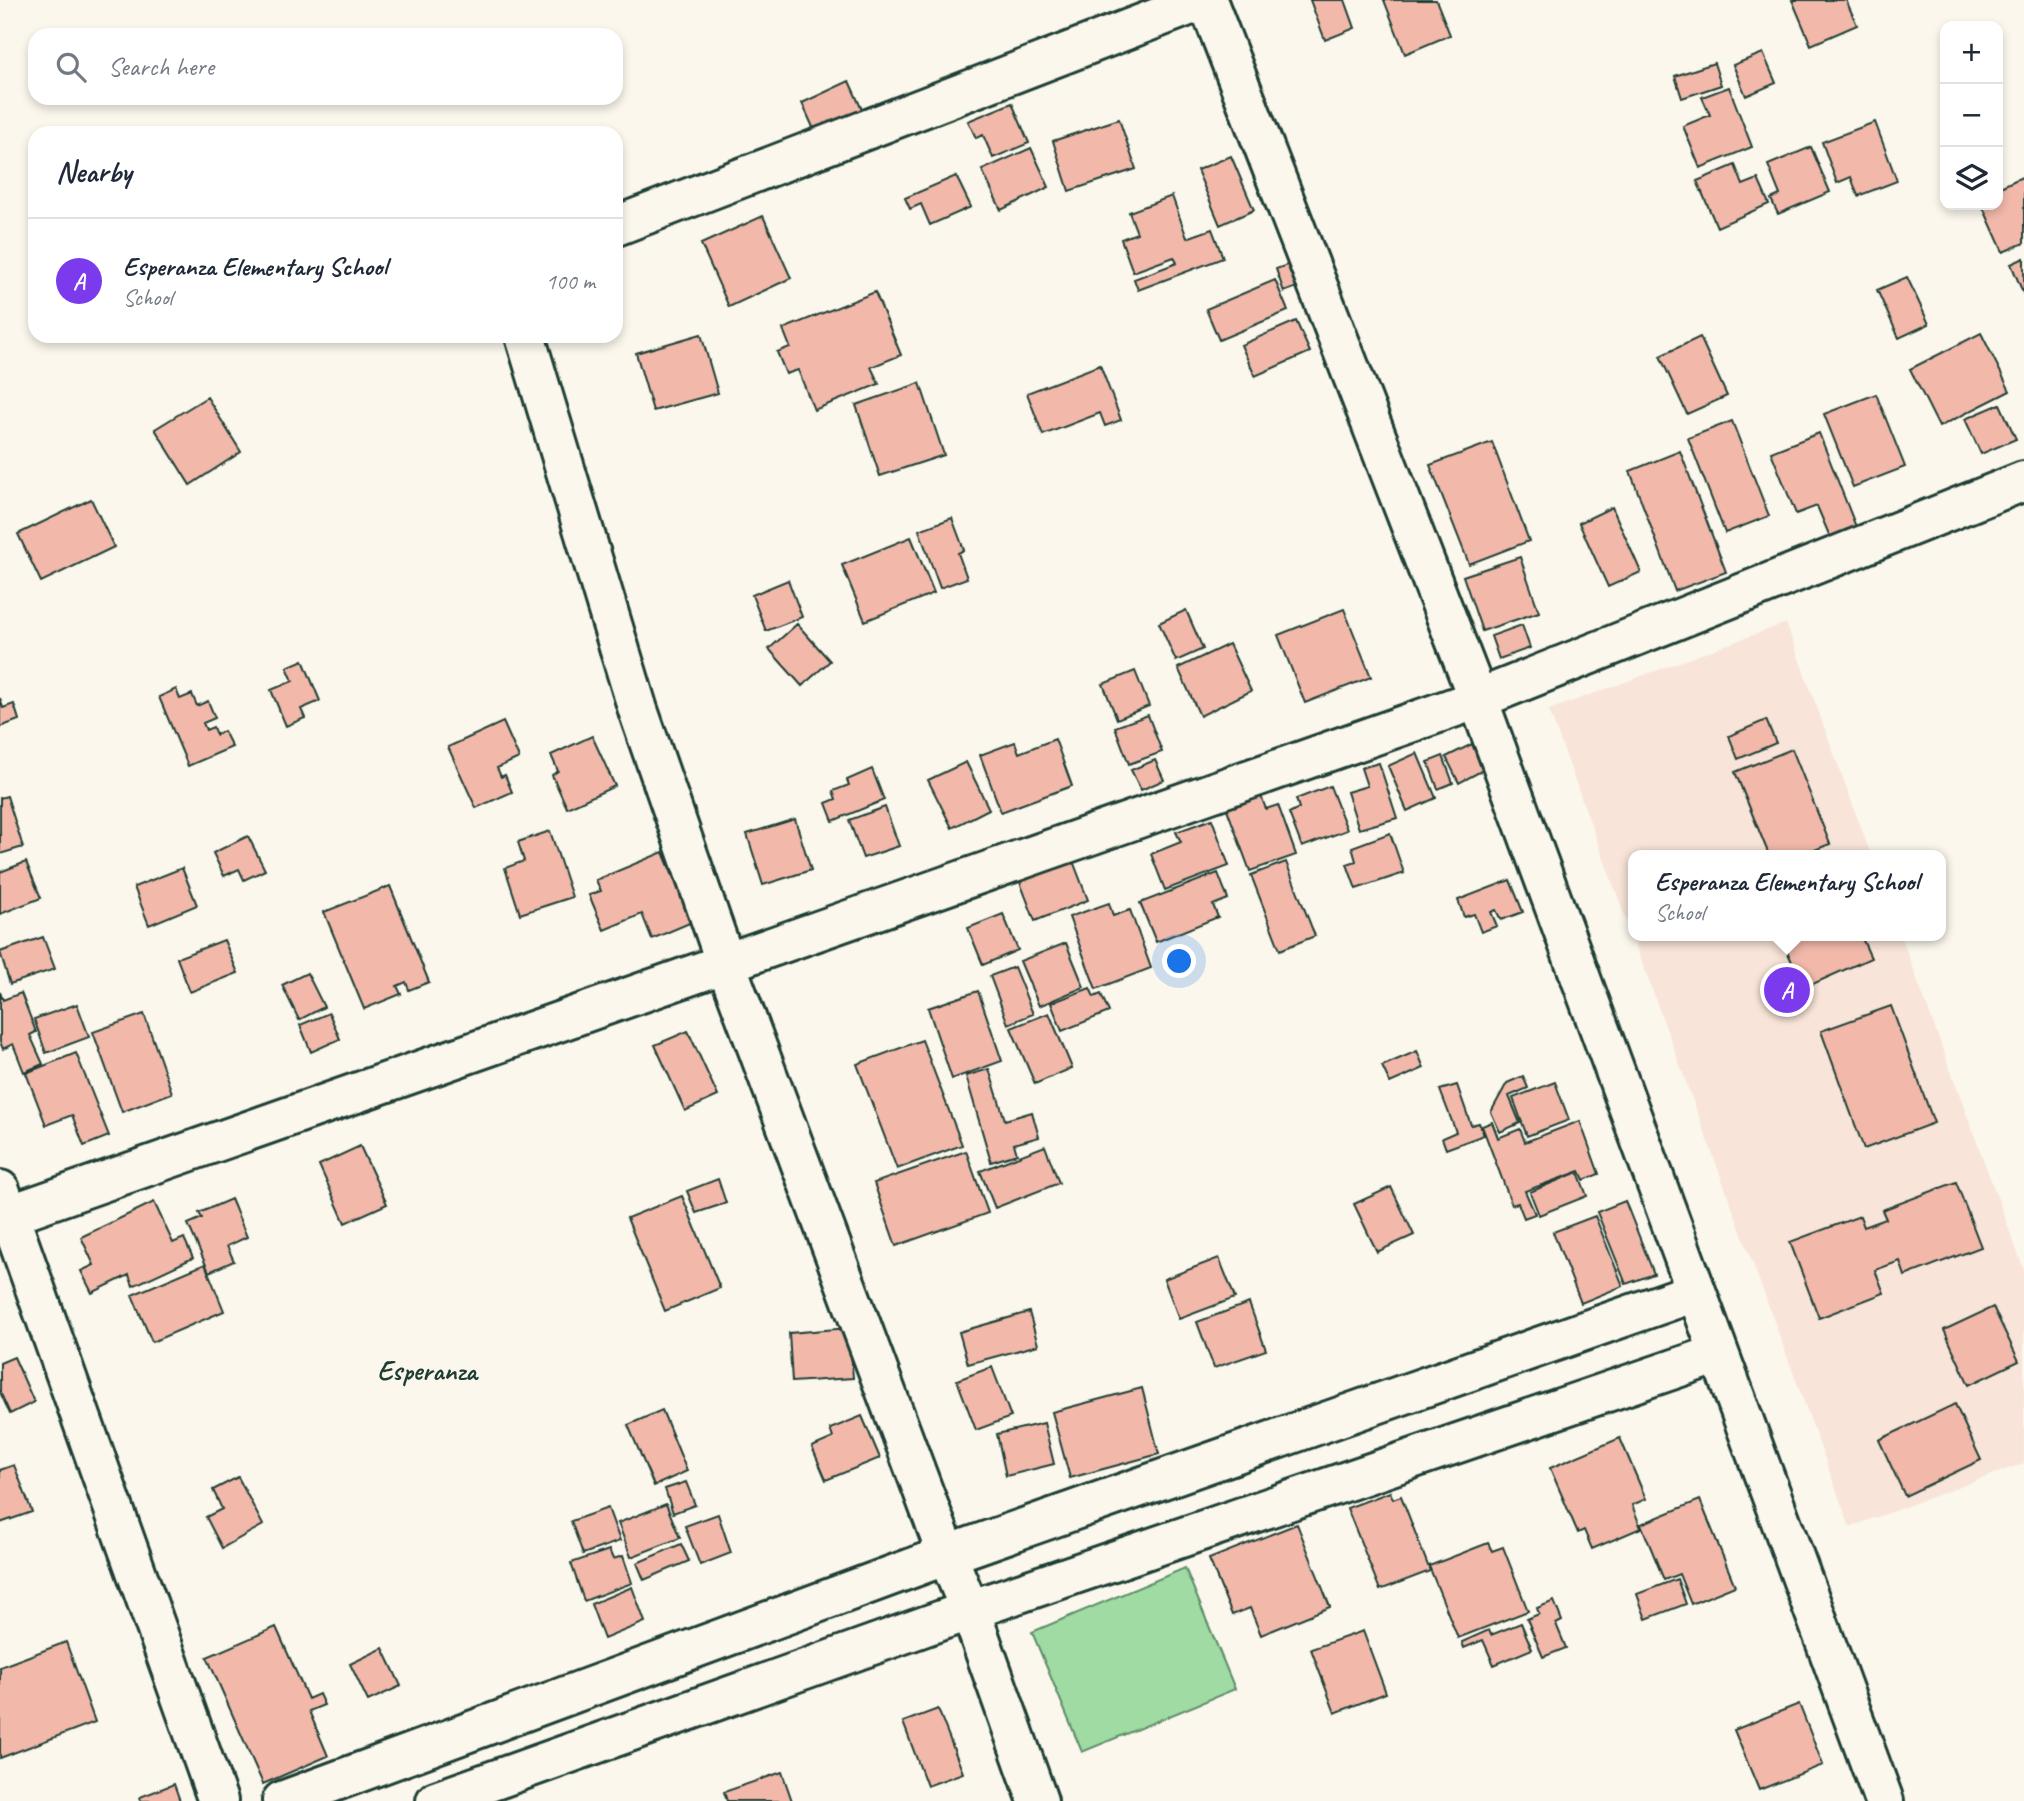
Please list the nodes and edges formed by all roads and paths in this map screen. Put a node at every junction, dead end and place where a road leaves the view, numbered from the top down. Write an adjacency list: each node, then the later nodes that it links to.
1 (1205, 0): 2 (street); 5 (street)
2 (623, 223)
3 (526, 343): 6 (street)
4 (2024, 481): 5 (street)
5 (1478, 699): 6 (street); 8 (street)
6 (726, 964): 7 (street); 10 (street)
7 (3, 1208): 12 (street)
8 (1695, 1292): 9 (street); 10 (street)
9 (1718, 1354): 11 (street); 16 (street)
10 (947, 1555): 11 (street); 13 (street)
11 (970, 1610): 14 (street); 15 (street)
12 (218, 1801)
13 (282, 1801)
14 (436, 1801)
15 (1038, 1801)
16 (1884, 1801)

